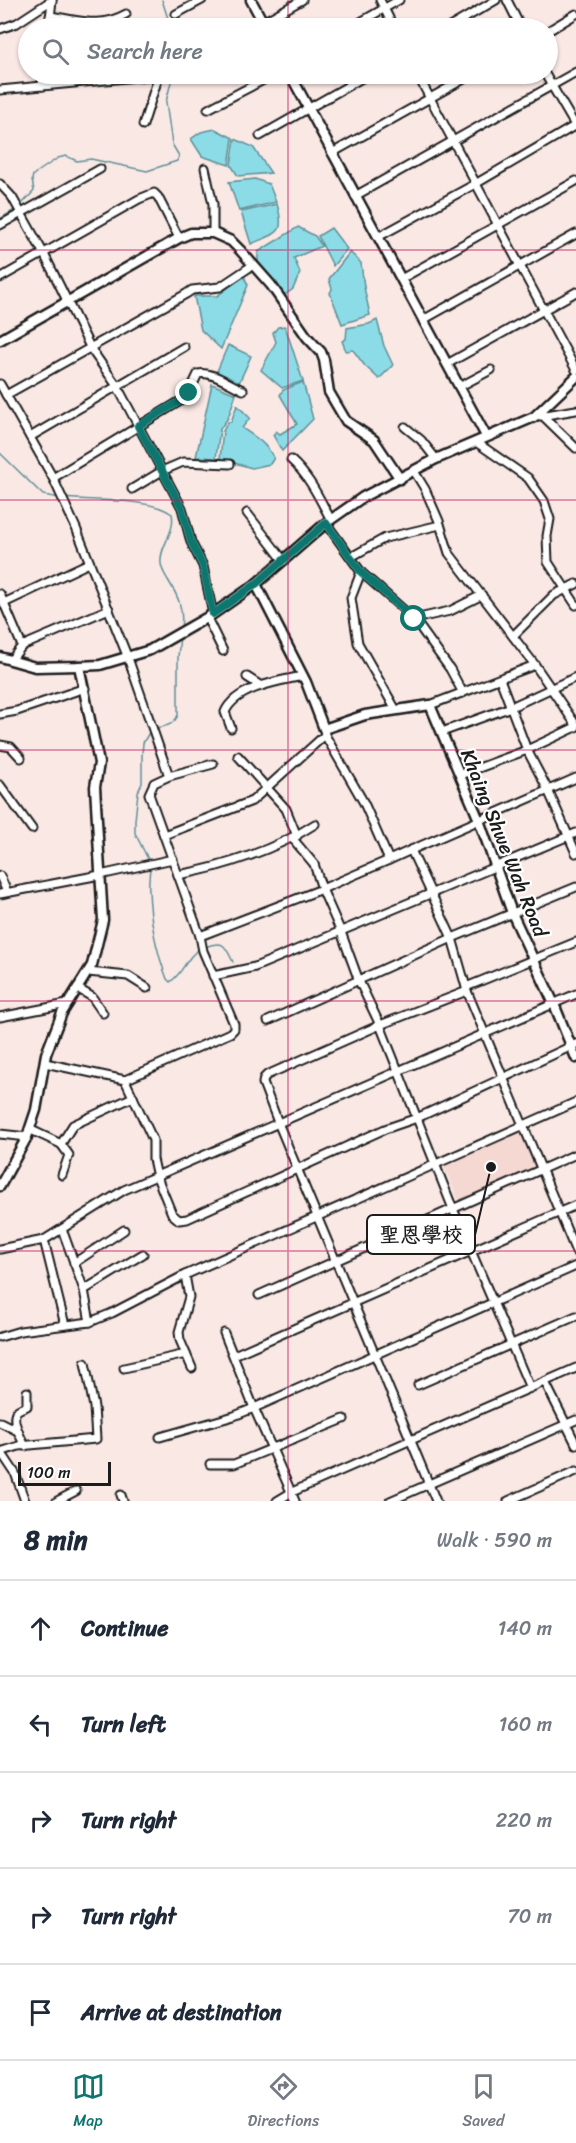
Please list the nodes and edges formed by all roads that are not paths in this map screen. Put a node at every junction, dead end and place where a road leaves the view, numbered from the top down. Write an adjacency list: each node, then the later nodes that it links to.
1 (52, 0): 13 (street); 14 (street)
2 (202, 0): 11 (street)
3 (252, 0): 17 (street)
4 (302, 0): 18 (street)
5 (380, 0): 9 (street)
6 (399, 0): 9 (street)
7 (496, 0): 21 (street)
8 (507, 0): 22 (street)
9 (384, 8): 19 (street); 20 (street)
10 (126, 14): 16 (street)
11 (176, 14)
12 (576, 14): 24 (street)
13 (50, 16): 15 (street)
14 (25, 18)
15 (63, 18)
16 (119, 18)
17 (261, 18)
18 (275, 18)
19 (368, 18)
20 (389, 18)
21 (465, 18)
22 (516, 18)
23 (18, 22): 25 (street)
24 (558, 25)
25 (0, 29)
26 (576, 72): 27 (street)
27 (558, 83)
28 (63, 84): 36 (street)
29 (156, 84): 42 (street)
30 (256, 84): 40 (street)
31 (295, 84): 41 (street)
32 (352, 84): 41 (street)
33 (422, 84): 39 (street)
34 (454, 84): 39 (street)
35 (556, 84): 37 (street)
36 (42, 86): 38 (street)
37 (553, 86): 43 (street); 45 (street)
38 (0, 90)
39 (429, 97): 45 (street); 46 (street)
40 (208, 109)
41 (308, 109): 44 (street); 46 (street)
42 (143, 125)
43 (576, 126): 50 (street)
44 (260, 136)
45 (454, 141): 50 (street); 52 (street)
46 (332, 153): 52 (street)
47 (205, 168): 56 (street)
48 (100, 169): 53 (street)
49 (576, 181): 55 (street)
50 (477, 183): 55 (street); 58 (street)
51 (0, 184): 53 (street)
52 (355, 196): 58 (street)
53 (18, 209): 54 (street); 60 (street)
54 (0, 225)
55 (499, 225): 62 (street); 64 (street)
56 (213, 233): 59 (street); 61 (street)
57 (576, 234): 62 (street)
58 (378, 237): 64 (street)
59 (179, 238): 60 (street); 66 (street)
60 (44, 254): 63 (street); 66 (street)
61 (253, 265): 71 (street); 95 (street)
62 (521, 266): 67 (street); 68 (street)
63 (0, 278)
64 (401, 279): 68 (street)
65 (576, 292): 67 (street)
66 (67, 302): 69 (street); 71 (street)
67 (544, 310): 72 (street); 74 (street)
68 (423, 320): 72 (street)
69 (0, 340)
70 (184, 347): 77 (street)
71 (91, 348): 77 (street); 80 (street)
72 (447, 364): 78 (street)
73 (491, 370): 78 (street)
74 (576, 370)
75 (576, 377): 82 (street)
76 (0, 384): 80 (street)
77 (117, 386): 83 (street); 86 (street)
78 (459, 387): 85 (street)
79 (243, 390): 83 (street)
80 (6, 395): 86 (street)
81 (576, 410): 82 (street)
82 (538, 417): 85 (street); 88 (street)
83 (138, 426): 92 (street); 94 (street)
84 (405, 427): 89 (street)
85 (486, 436): 87 (street)
86 (30, 437): 94 (street)
87 (476, 442): 89 (street); 106 (street)
88 (576, 448)
89 (436, 459): 93 (street)
90 (291, 460): 98 (street)
91 (230, 464): 92 (street)
92 (162, 471): 96 (street); 112 (street)
93 (414, 471): 95 (street); 99 (street)
94 (53, 478): 102 (street)
95 (400, 479): 98 (street)
96 (132, 489)
97 (247, 513): 101 (street)
98 (328, 521): 100 (street); 101 (street)
99 (440, 525): 100 (street); 108 (street)
100 (351, 557): 103 (street)
101 (284, 561): 104 (street)
102 (89, 563): 109 (street); 111 (street)
103 (361, 572): 113 (street); 132 (street)
104 (256, 584): 112 (street); 122 (street)
105 (576, 584): 106 (street)
106 (565, 590): 110 (street); 114 (street)
107 (0, 594): 109 (street)
108 (482, 595): 113 (street); 114 (street)
109 (4, 603): 115 (street)
110 (576, 605)
111 (109, 609): 115 (street); 118 (street)
112 (210, 616): 116 (street); 118 (street)
113 (414, 619): 129 (street)
114 (513, 636): 120 (street)
115 (22, 646): 119 (street)
116 (223, 651)
117 (0, 657): 119 (street)
118 (128, 658): 121 (street); 144 (street)
119 (11, 660): 121 (street)
120 (535, 665): 125 (street); 128 (street)
121 (79, 666): 127 (street)
122 (303, 676): 126 (street); 136 (street)
123 (247, 677): 126 (street)
124 (576, 677): 128 (street)
125 (500, 678): 129 (street); 131 (street)
126 (261, 686): 135 (street)
127 (85, 688): 133 (street); 162 (street)
128 (551, 689): 131 (street); 134 (street)
129 (463, 693): 130 (street)
130 (430, 705): 132 (street); 137 (street, Khaing Shwe Wah Road)
131 (511, 707): 137 (street); 139 (street)
132 (396, 710): 136 (street)
133 (0, 714)
134 (576, 726): 139 (street)
135 (231, 728)
136 (325, 732): 147 (street); 158 (street)
137 (442, 732): 143 (street, Khaing Shwe Wah Road)
138 (0, 746): 141 (street)
139 (527, 750): 143 (street); 148 (street)
140 (237, 756): 147 (street)
141 (21, 758)
142 (213, 764): 144 (street)
143 (460, 775): 149 (street, Khaing Shwe Wah Road)
144 (169, 776): 153 (street)
145 (576, 778): 148 (street)
146 (0, 785): 151 (street)
147 (268, 788): 153 (street); 154 (street)
148 (548, 790): 149 (street); 152 (street)
149 (479, 820): 155 (street); 159 (street, Khaing Shwe Wah Road)
150 (315, 824): 154 (street)
151 (32, 829)
152 (572, 834): 156 (street); 159 (street)
153 (164, 835): 157 (street)
154 (295, 837): 160 (street); 164 (street)
155 (411, 849): 158 (street); 165 (street)
156 (576, 853)
157 (174, 859): 160 (street); 162 (street)
158 (389, 860): 164 (street)
159 (494, 866): 165 (street); 167 (street, Khaing Shwe Wah Road)
160 (178, 875): 171 (street)
161 (0, 876): 166 (street)
162 (100, 876): 166 (street); 173 (street)
163 (576, 887): 167 (street)
164 (322, 889): 168 (street); 171 (street)
165 (430, 892): 168 (street); 169 (street)
166 (3, 893)
167 (512, 914): 169 (street); 172 (street, Khaing Shwe Wah Road)
168 (341, 932): 174 (street); 175 (street)
169 (452, 938): 175 (street); 178 (street)
170 (576, 942): 172 (street)
171 (201, 944): 174 (street)
172 (533, 959): 178 (street); 180 (street, Khaing Shwe Wah Road)
173 (88, 972): 176 (street); 177 (street)
174 (213, 976): 192 (street)
175 (359, 981): 184 (street); 185 (street)
176 (77, 988): 181 (street); 182 (street)
177 (147, 988)
178 (467, 989): 185 (street); 186 (street)
179 (576, 994): 180 (street)
180 (554, 1004): 186 (street); 187 (street, Khaing Shwe Wah Road)
181 (66, 1005): 183 (street); 189 (street)
182 (103, 1013)
183 (0, 1017)
184 (268, 1020)
185 (380, 1025): 190 (street); 196 (street)
186 (485, 1033): 190 (street); 191 (street)
187 (574, 1045): 188 (street, Khaing Shwe Wah Road); 191 (street)
188 (576, 1058)
189 (45, 1063): 192 (street); 198 (street)
190 (398, 1071): 195 (street); 196 (street)
191 (504, 1079): 195 (street); 197 (street)
192 (125, 1080): 193 (street)
193 (133, 1097): 200 (street); 206 (street)
194 (576, 1102): 197 (street)
195 (417, 1118): 202 (street); 203 (street)
196 (279, 1125): 203 (street); 206 (street)
197 (523, 1125): 202 (street); 204 (street)
198 (28, 1133): 199 (street); 200 (street); 207 (street)
199 (0, 1134)
200 (61, 1144): 205 (street)
201 (576, 1154): 204 (street)
202 (436, 1164): 209 (street); 211 (street)
203 (297, 1169): 206 (street); 211 (street)
204 (542, 1170): 209 (street); 210 (street)
205 (62, 1175)
206 (157, 1177): 212 (street)
207 (0, 1186)
208 (576, 1205): 210 (street)
209 (453, 1209): 216 (street); 219 (street)
210 (559, 1212): 216 (street); 217 (street)
211 (317, 1217): 219 (street); 222 (street)
212 (62, 1230): 214 (street); 220 (street)
213 (124, 1230): 220 (street)
214 (44, 1240): 215 (street); 229 (street)
215 (0, 1249)
216 (470, 1251): 225 (street); 226 (street)
217 (576, 1252)
218 (143, 1254): 223 (street)
219 (336, 1261): 224 (street); 225 (street)
220 (74, 1263): 223 (street)
221 (576, 1266): 226 (street)
222 (185, 1275): 228 (street); 233 (street)
223 (84, 1290): 228 (street)
224 (259, 1295)
225 (353, 1303): 234 (street); 235 (street)
226 (493, 1303): 232 (street); 234 (street)
227 (576, 1316): 232 (street)
228 (90, 1322): 229 (street)
229 (65, 1325): 231 (street)
230 (224, 1333): 235 (street)
231 (0, 1337)
232 (511, 1344): 241 (street); 242 (street)
233 (186, 1354): 237 (street); 238 (street)
234 (375, 1354): 244 (street); 251 (street)
235 (234, 1356): 244 (street)
236 (85, 1363): 253 (street)
237 (124, 1368)
238 (192, 1368)
239 (576, 1368): 240 (street)
240 (545, 1382): 242 (street); 248 (street)
241 (418, 1385)
242 (530, 1388): 251 (street)
243 (27, 1392): 249 (street)
244 (254, 1408): 250 (street); 254 (street)
245 (344, 1419): 254 (street)
246 (576, 1420): 248 (street)
247 (0, 1422): 249 (street)
248 (566, 1424): 252 (street); 258 (street)
249 (18, 1431): 253 (street)
250 (160, 1437)
251 (411, 1440): 258 (street); 260 (street)
252 (576, 1444)
253 (25, 1446): 255 (street)
254 (273, 1449): 256 (street); 260 (street)
255 (0, 1452): 261 (street)
256 (210, 1464)
257 (576, 1471): 267 (street)
258 (429, 1484): 265 (street); 266 (street)
259 (76, 1491): 262 (street)
260 (292, 1492): 263 (street); 264 (street)
261 (26, 1501)
262 (57, 1501)
263 (277, 1501)
264 (295, 1501)
265 (390, 1501)
266 (436, 1501)
267 (508, 1501)

